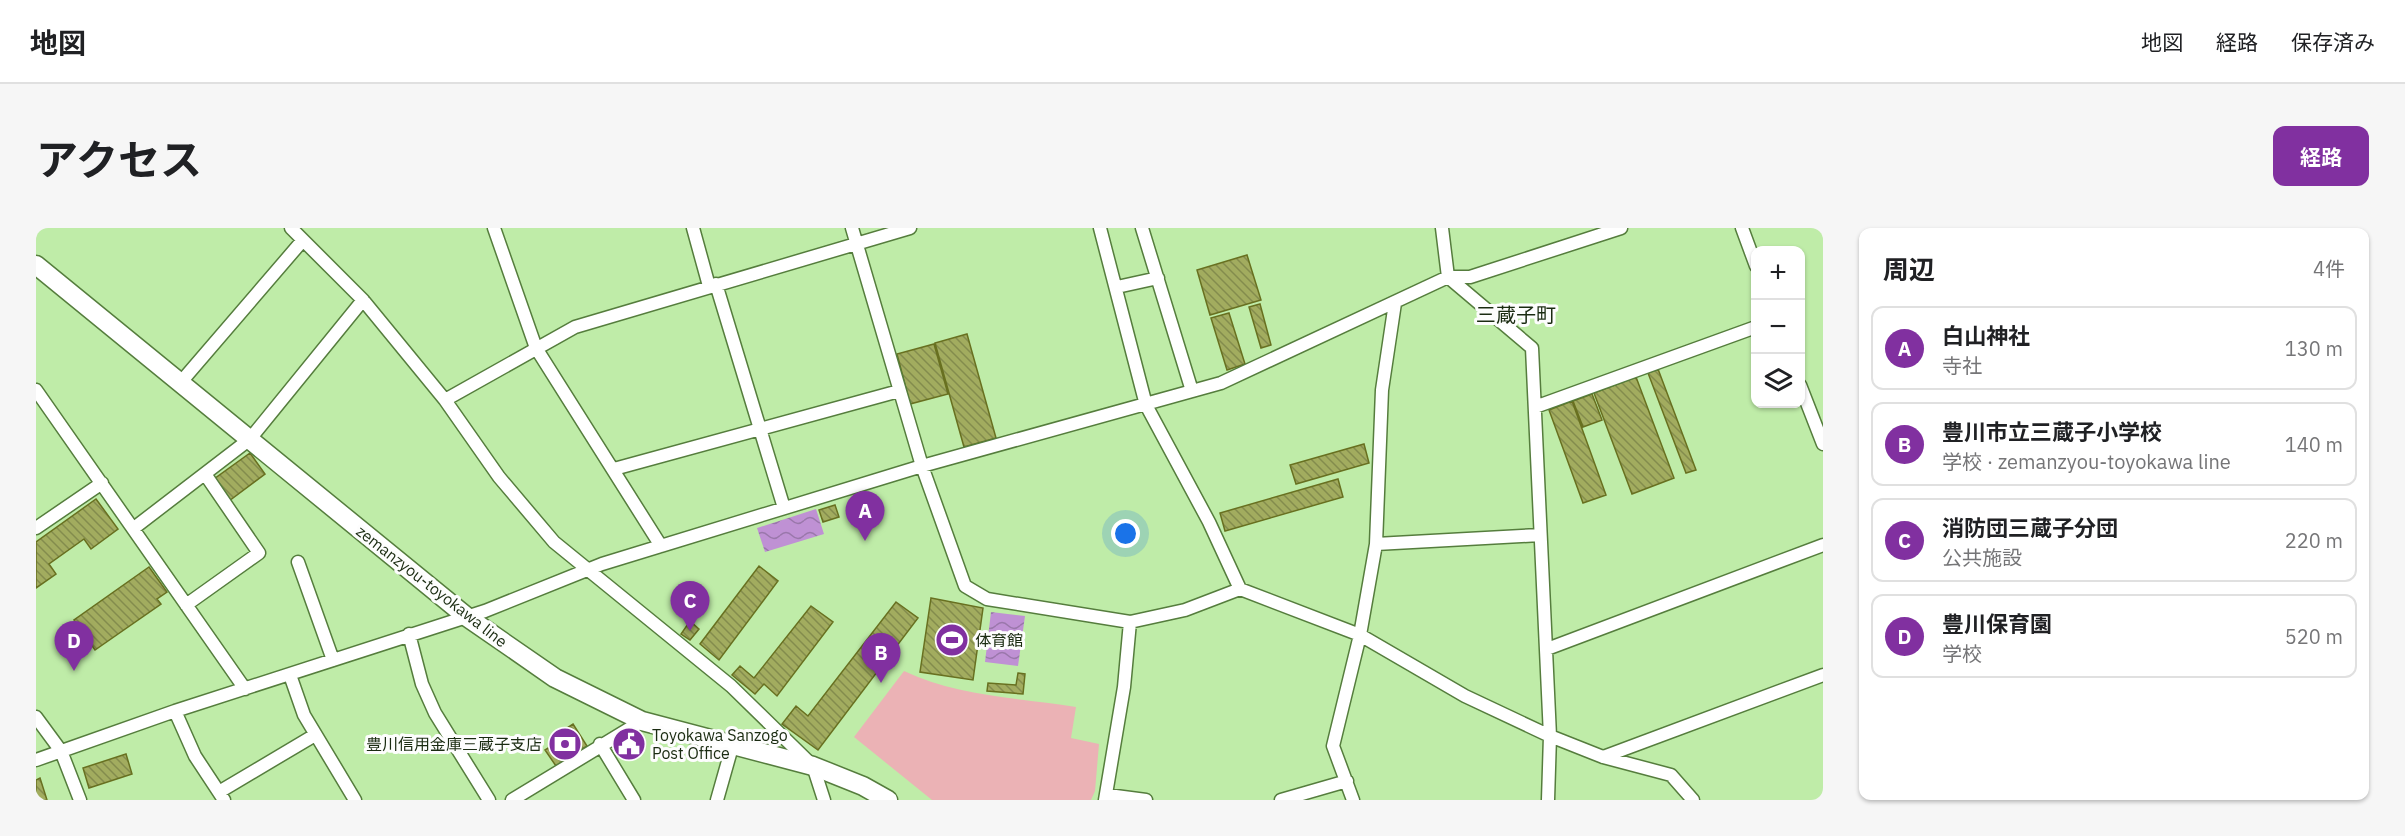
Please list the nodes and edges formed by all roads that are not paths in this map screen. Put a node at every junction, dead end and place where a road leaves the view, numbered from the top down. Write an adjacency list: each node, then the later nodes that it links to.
1 (291, 228): 11 (street)
2 (494, 228): 22 (street)
3 (693, 228): 17 (street)
4 (852, 228): 12 (street)
5 (910, 228): 12 (street)
6 (1100, 228): 18 (street)
7 (1142, 228): 16 (street)
8 (1442, 228): 15 (street)
9 (1621, 228): 15 (street)
10 (1742, 228): 13 (street)
11 (303, 240): 19 (street); 23 (street)
12 (856, 243): 17 (street); 24 (street)
13 (1751, 254)
14 (36, 265): 23 (main road, zemanzyou-toyokawa line)
15 (1448, 277): 20 (street); 30 (street)
16 (1158, 278): 18 (street); 25 (street)
17 (713, 285): 22 (street); 32 (street)
18 (1117, 287): 29 (street)
19 (363, 300): 28 (street); 33 (street)
20 (1395, 303): 25 (street); 43 (street)
21 (1751, 328): 30 (street)
22 (536, 348): 28 (street); 36 (street)
23 (181, 382): 33 (main road, zemanzyou-toyokawa line)
24 (899, 390): 32 (street); 35 (street)
25 (1192, 391): 29 (street)
26 (1805, 396): 31 (street)
27 (38, 398): 38 (street)
28 (445, 400): 47 (street)
29 (1146, 405): 35 (street); 48 (street)
30 (1535, 407): 42 (street)
31 (1820, 428): 34 (street)
32 (760, 429): 36 (street); 39 (street)
33 (250, 439): 37 (street); 50 (main road, zemanzyou-toyokawa line)
34 (1823, 444)
35 (922, 466): 39 (street); 51 (street)
36 (614, 469): 45 (street)
37 (205, 474): 41 (street); 49 (street)
38 (102, 483): 40 (street); 41 (street)
39 (783, 508): 45 (street)
40 (36, 528)
41 (134, 528): 49 (street)
42 (1540, 535): 43 (street); 54 (street)
43 (1376, 544): 53 (street)
44 (1823, 545): 54 (street)
45 (661, 546): 47 (street)
46 (298, 562): 55 (street)
47 (587, 570): 50 (street); 69 (street)
48 (1240, 589): 51 (street); 53 (street)
49 (186, 605): 58 (street)
50 (467, 617): 52 (street); 61 (main road, zemanzyou-toyokawa line)
51 (1131, 622): 72 (street)
52 (409, 634): 55 (street); 75 (street)
53 (1360, 635): 63 (street); 70 (street)
54 (1547, 649): 63 (street)
55 (333, 660): 56 (street)
56 (290, 675): 58 (street); 62 (street)
57 (1823, 675): 67 (street)
58 (245, 689): 59 (street)
59 (175, 711): 66 (street); 71 (street)
60 (36, 717): 66 (street)
61 (642, 721): 64 (street); 65 (main road, zemanzyou-toyokawa line)
62 (315, 735): 71 (street); 74 (street)
63 (1550, 736): 67 (street); 84 (street)
64 (600, 744): 76 (street); 77 (street)
65 (732, 747): 69 (main road, zemanzyou-toyokawa line); 78 (street)
66 (61, 751): 68 (street); 73 (street)
67 (1603, 757): 85 (street)
68 (36, 760)
69 (813, 766): 79 (street); 80 (main road, zemanzyou-toyokawa line)
70 (1347, 781): 82 (street); 83 (street)
71 (221, 796)
72 (1106, 797): 81 (street)
73 (80, 800)
74 (355, 800)
75 (489, 800)
76 (512, 800)
77 (634, 800)
78 (717, 800)
79 (824, 800)
80 (888, 800)
81 (1146, 800)
82 (1281, 800)
83 (1353, 800)
84 (1548, 800)
85 (1693, 800)

